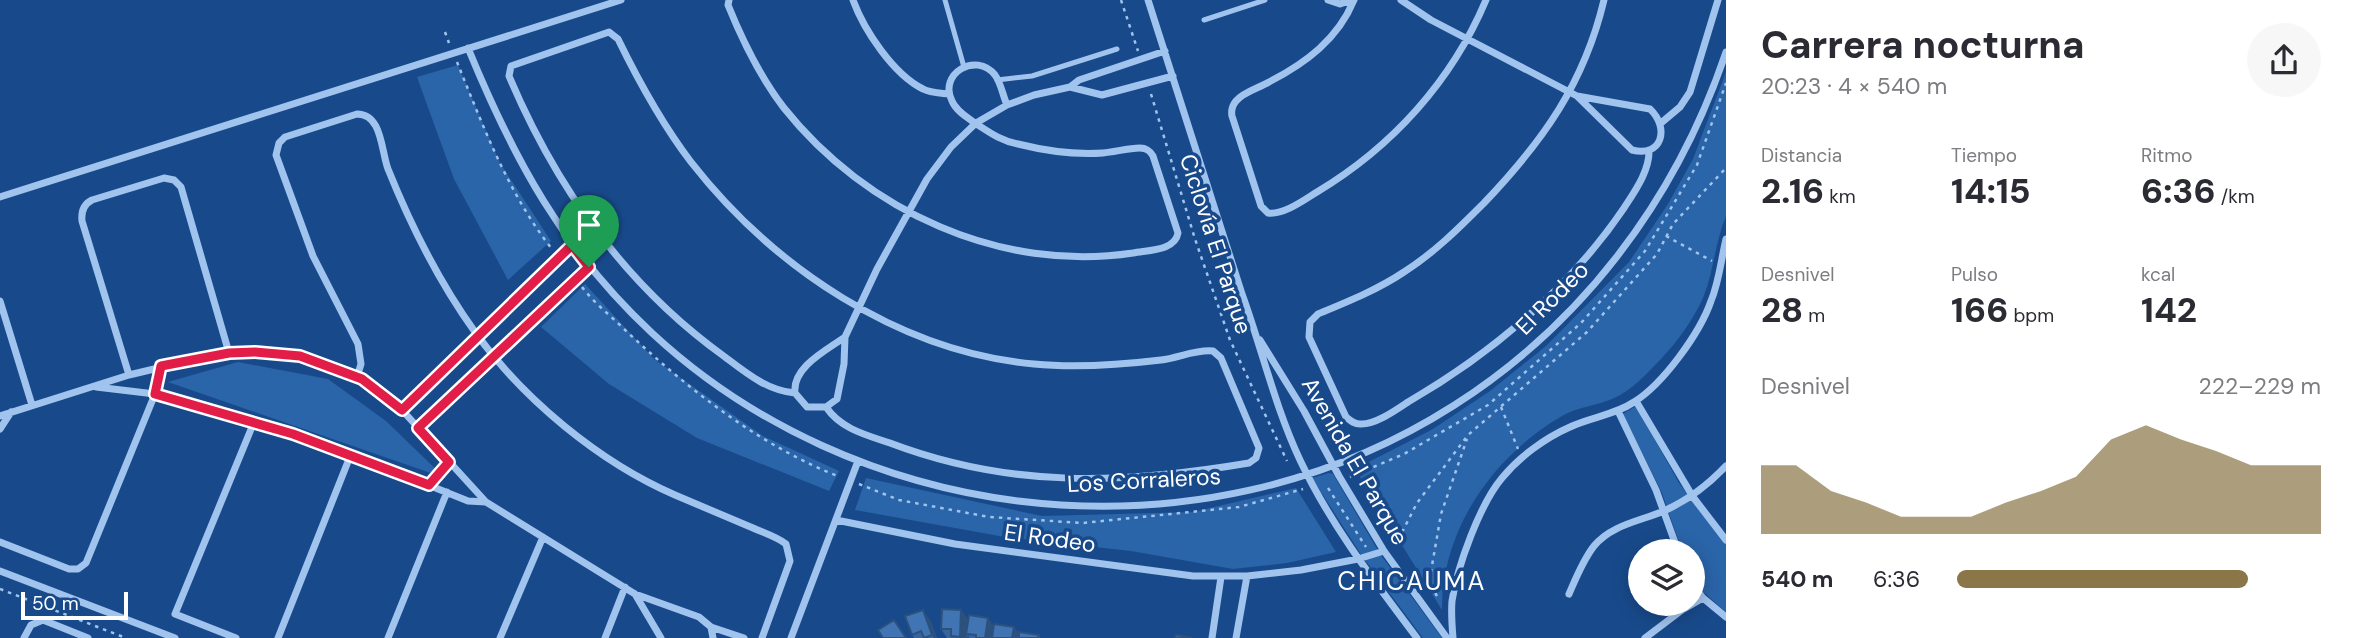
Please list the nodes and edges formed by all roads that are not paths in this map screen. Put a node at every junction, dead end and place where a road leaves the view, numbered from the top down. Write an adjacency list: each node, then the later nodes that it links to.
1 (621, 0): 15 (street)
2 (729, 0): 30 (street)
3 (853, 0): 23 (street)
4 (944, 0): 19 (lane)
5 (1148, 0): 17 (street, Avenida El Parque)
6 (1265, 0): 13 (lane)
7 (1328, 0): 8 (street)
8 (1353, 0): 14 (street)
9 (1401, 0): 14 (street)
10 (1486, 0): 14 (street)
11 (1604, 0): 24 (street)
12 (1718, 0): 27 (street)
13 (1204, 20)
14 (1467, 39): 24 (street)
15 (468, 48): 29 (street); 32 (street, Los Corraleros)
16 (1117, 49): 21 (lane)
17 (1165, 51): 20 (street, Avenida El Parque); 22 (street)
18 (1726, 52): 60 (street, El Rodeo)
19 (964, 66): 21 (street); 23 (street)
20 (1172, 76): 22 (street); 36 (street, Avenida El Parque)
21 (997, 80): 25 (street)
22 (1070, 87): 25 (street)
23 (949, 94): 26 (street)
24 (1574, 94): 27 (street); 28 (street); 28 (street)
25 (1007, 105): 26 (street)
26 (976, 123): 30 (street); 30 (street)
27 (1661, 123): 28 (street)
28 (1649, 150)
29 (0, 197)
30 (908, 212): 35 (street)
31 (1726, 239): 47 (street)
32 (572, 245): 33 (street, Los Corraleros); 37 (street)
33 (589, 267): 40 (street); 58 (street, Los Corraleros)
34 (0, 301): 48 (street)
35 (859, 307): 38 (street); 45 (street); 49 (street)
36 (1257, 334): 60 (street, Avenida El Parque); 62 (street, Avenida El Parque)
37 (477, 335): 40 (street); 43 (street); 50 (street)
38 (845, 337): 45 (street); 49 (street)
39 (229, 353): 41 (street); 42 (street); 43 (street)
40 (493, 356): 55 (street); 96 (street)
41 (161, 366): 42 (street); 46 (street)
42 (129, 375): 44 (street)
43 (357, 377): 50 (street)
44 (92, 386): 46 (street); 48 (street)
45 (795, 393): 49 (street)
46 (155, 394): 54 (street); 72 (street)
47 (1636, 401): 52 (street); 65 (street)
48 (32, 405): 51 (street)
49 (826, 407)
50 (402, 410): 55 (street)
51 (12, 411): 53 (street); 56 (street)
52 (1618, 411): 67 (street); 101 (street)
53 (0, 416)
54 (254, 422): 57 (street); 88 (street)
55 (418, 428): 59 (street)
56 (0, 429)
57 (351, 454): 63 (street); 89 (street)
58 (858, 461): 62 (street, Los Corraleros); 68 (street)
59 (449, 462): 63 (street); 66 (street)
60 (1334, 464): 62 (street, El Rodeo); 73 (street, Avenida El Parque)
61 (1726, 466): 65 (street)
62 (1307, 474): 74 (street, Avenida El Parque)
63 (429, 485): 64 (street)
64 (447, 492): 66 (street); 90 (street)
65 (1693, 497): 67 (street); 71 (street)
66 (486, 502): 69 (street)
67 (1664, 511): 70 (street); 80 (street)
68 (836, 520): 77 (street, El Rodeo); 97 (street)
69 (542, 537): 78 (street); 91 (street)
70 (1674, 539)
71 (1726, 540)
72 (0, 542)
73 (1384, 551): 74 (street, El Rodeo); 101 (street, Avenida El Parque)
74 (1358, 559): 76 (street, El Rodeo); 100 (street, Avenida El Parque)
75 (0, 571): 87 (street)
76 (1247, 576): 77 (street, El Rodeo); 99 (street)
77 (1221, 578): 98 (street)
78 (625, 587): 79 (street); 92 (street)
79 (635, 594): 84 (street); 93 (street)
80 (1569, 594)
81 (1705, 600): 83 (street)
82 (1674, 616): 102 (street)
83 (1726, 617)
84 (711, 627): 94 (street); 95 (street)
85 (24, 638): 86 (street)
86 (88, 638)
87 (174, 638)
88 (236, 638)
89 (278, 638)
90 (388, 638)
91 (500, 638)
92 (606, 638)
93 (661, 638)
94 (713, 638)
95 (744, 638)
96 (762, 638)
97 (791, 638)
98 (1212, 638)
99 (1236, 638)
100 (1417, 638)
101 (1450, 638)
102 (1645, 638)

